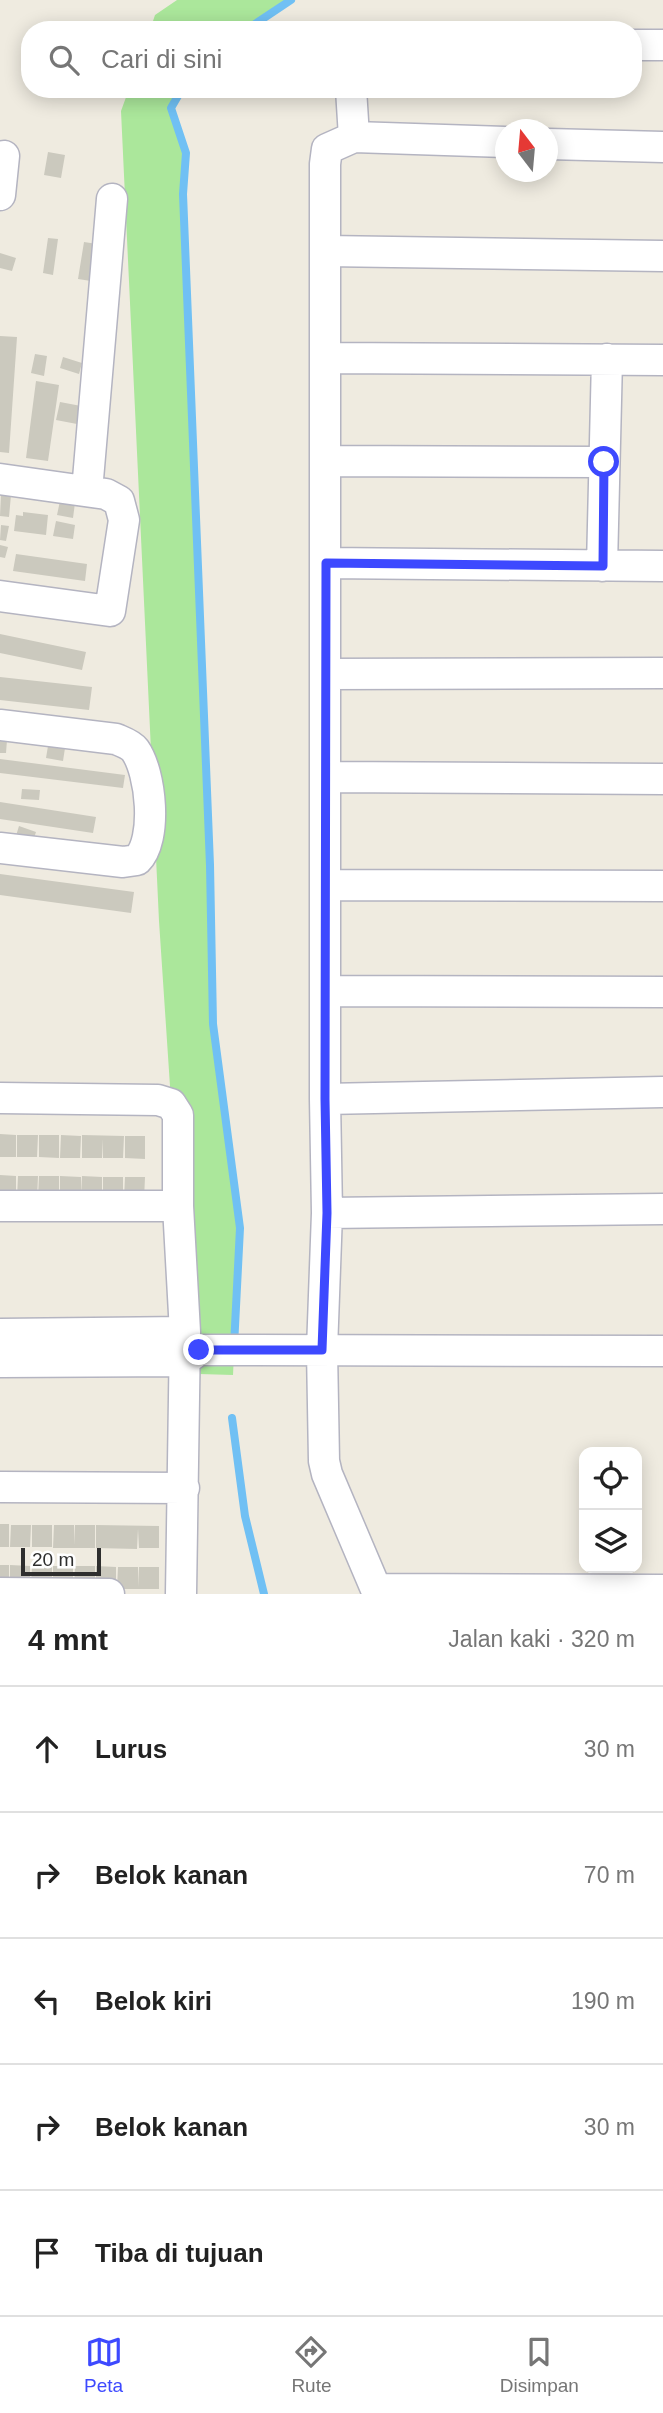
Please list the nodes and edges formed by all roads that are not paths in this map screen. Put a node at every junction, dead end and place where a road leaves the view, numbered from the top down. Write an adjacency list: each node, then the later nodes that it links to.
1 (642, 45): 2 (street)
2 (663, 45)
3 (352, 98): 4 (street)
4 (354, 137): 5 (street); 11 (street)
5 (495, 142)
6 (558, 144): 7 (street)
7 (663, 147)
8 (4, 156): 9 (street)
9 (0, 195)
10 (112, 199): 19 (street)
11 (326, 251): 12 (street); 13 (street)
12 (663, 256)
13 (326, 358): 14 (street); 16 (street)
14 (607, 359): 15 (street); 17 (street)
15 (663, 360)
16 (326, 461): 17 (street); 20 (street)
17 (604, 462): 21 (street)
18 (0, 479): 19 (street)
19 (88, 491): 23 (street)
20 (326, 563): 21 (street); 25 (street)
21 (603, 566): 22 (street)
22 (663, 566)
23 (0, 596)
24 (663, 673): 25 (street)
25 (326, 674): 27 (street)
26 (0, 725): 29 (street)
27 (327, 777): 28 (street); 30 (street)
28 (663, 779)
29 (0, 848)
30 (326, 885): 31 (street); 32 (street)
31 (663, 886)
32 (326, 991): 33 (street); 36 (street)
33 (663, 992)
34 (663, 1092): 36 (street)
35 (0, 1098): 38 (street)
36 (325, 1099): 40 (street)
37 (0, 1206): 38 (street)
38 (178, 1206): 42 (street)
39 (663, 1209): 40 (street)
40 (327, 1213): 43 (street)
41 (0, 1334): 42 (street)
42 (189, 1348): 43 (street); 45 (street); 47 (street)
43 (322, 1350): 44 (street); 49 (street)
44 (663, 1351)
45 (0, 1362)
46 (0, 1487): 47 (street)
47 (184, 1488): 52 (street)
48 (663, 1590): 49 (street)
49 (377, 1592)
50 (0, 1593): 51 (street)
51 (109, 1594)
52 (181, 1594)

